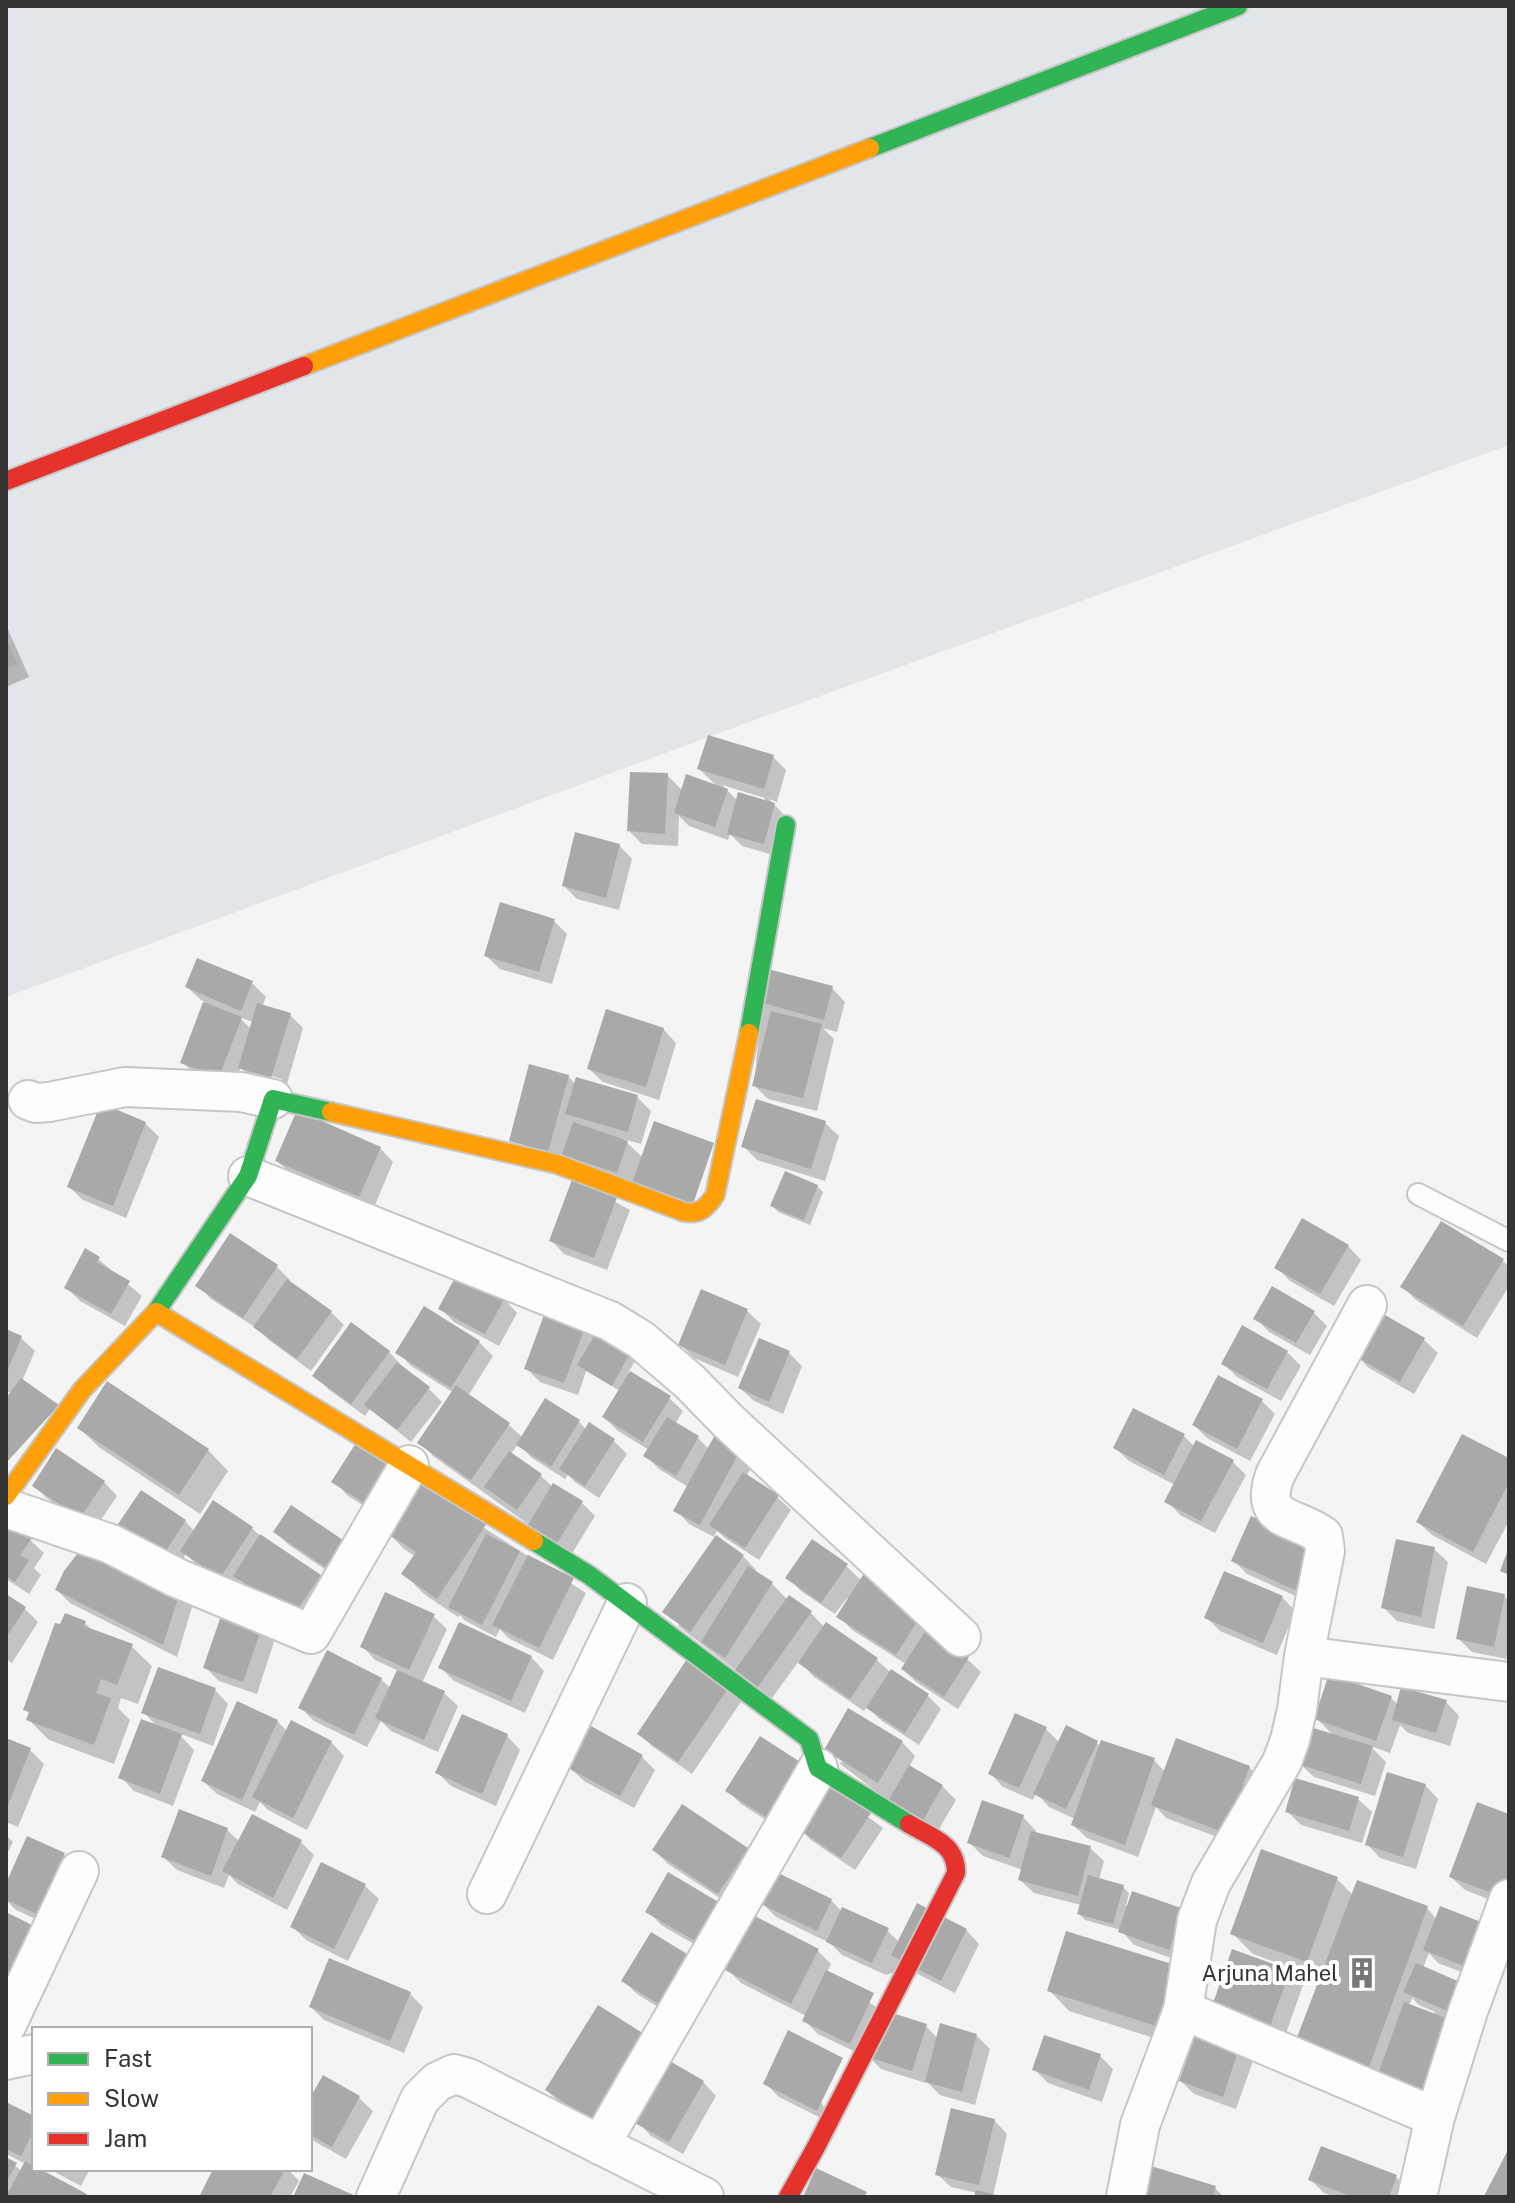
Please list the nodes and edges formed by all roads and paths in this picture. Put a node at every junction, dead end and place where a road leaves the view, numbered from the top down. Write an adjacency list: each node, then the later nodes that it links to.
1 (1238, 6): 2 (street)
2 (6, 481)
3 (786, 825): 4 (street)
4 (273, 1099): 5 (street); 6 (street)
5 (28, 1100)
6 (248, 1176): 10 (street); 15 (street)
7 (1418, 1194): 8 (lane)
8 (1509, 1241)
9 (1367, 1305): 16 (street)
10 (156, 1312): 11 (street); 12 (street)
11 (409, 1465): 13 (street); 14 (street)
12 (6, 1496)
13 (6, 1508)
14 (627, 1603): 18 (street); 20 (street)
15 (961, 1637)
16 (1304, 1656): 17 (street); 22 (street)
17 (1509, 1682)
18 (818, 1768): 27 (street); 30 (street)
19 (79, 1871): 23 (street)
20 (487, 1894)
21 (1509, 1899): 26 (street)
22 (1183, 2010): 26 (street); 31 (street)
23 (6, 2026)
24 (32, 2054): 25 (street)
25 (6, 2060)
26 (1435, 2117): 32 (street)
27 (600, 2145): 28 (street); 29 (street)
28 (376, 2197)
29 (704, 2197)
30 (788, 2197)
31 (1126, 2197)
32 (1417, 2197)

